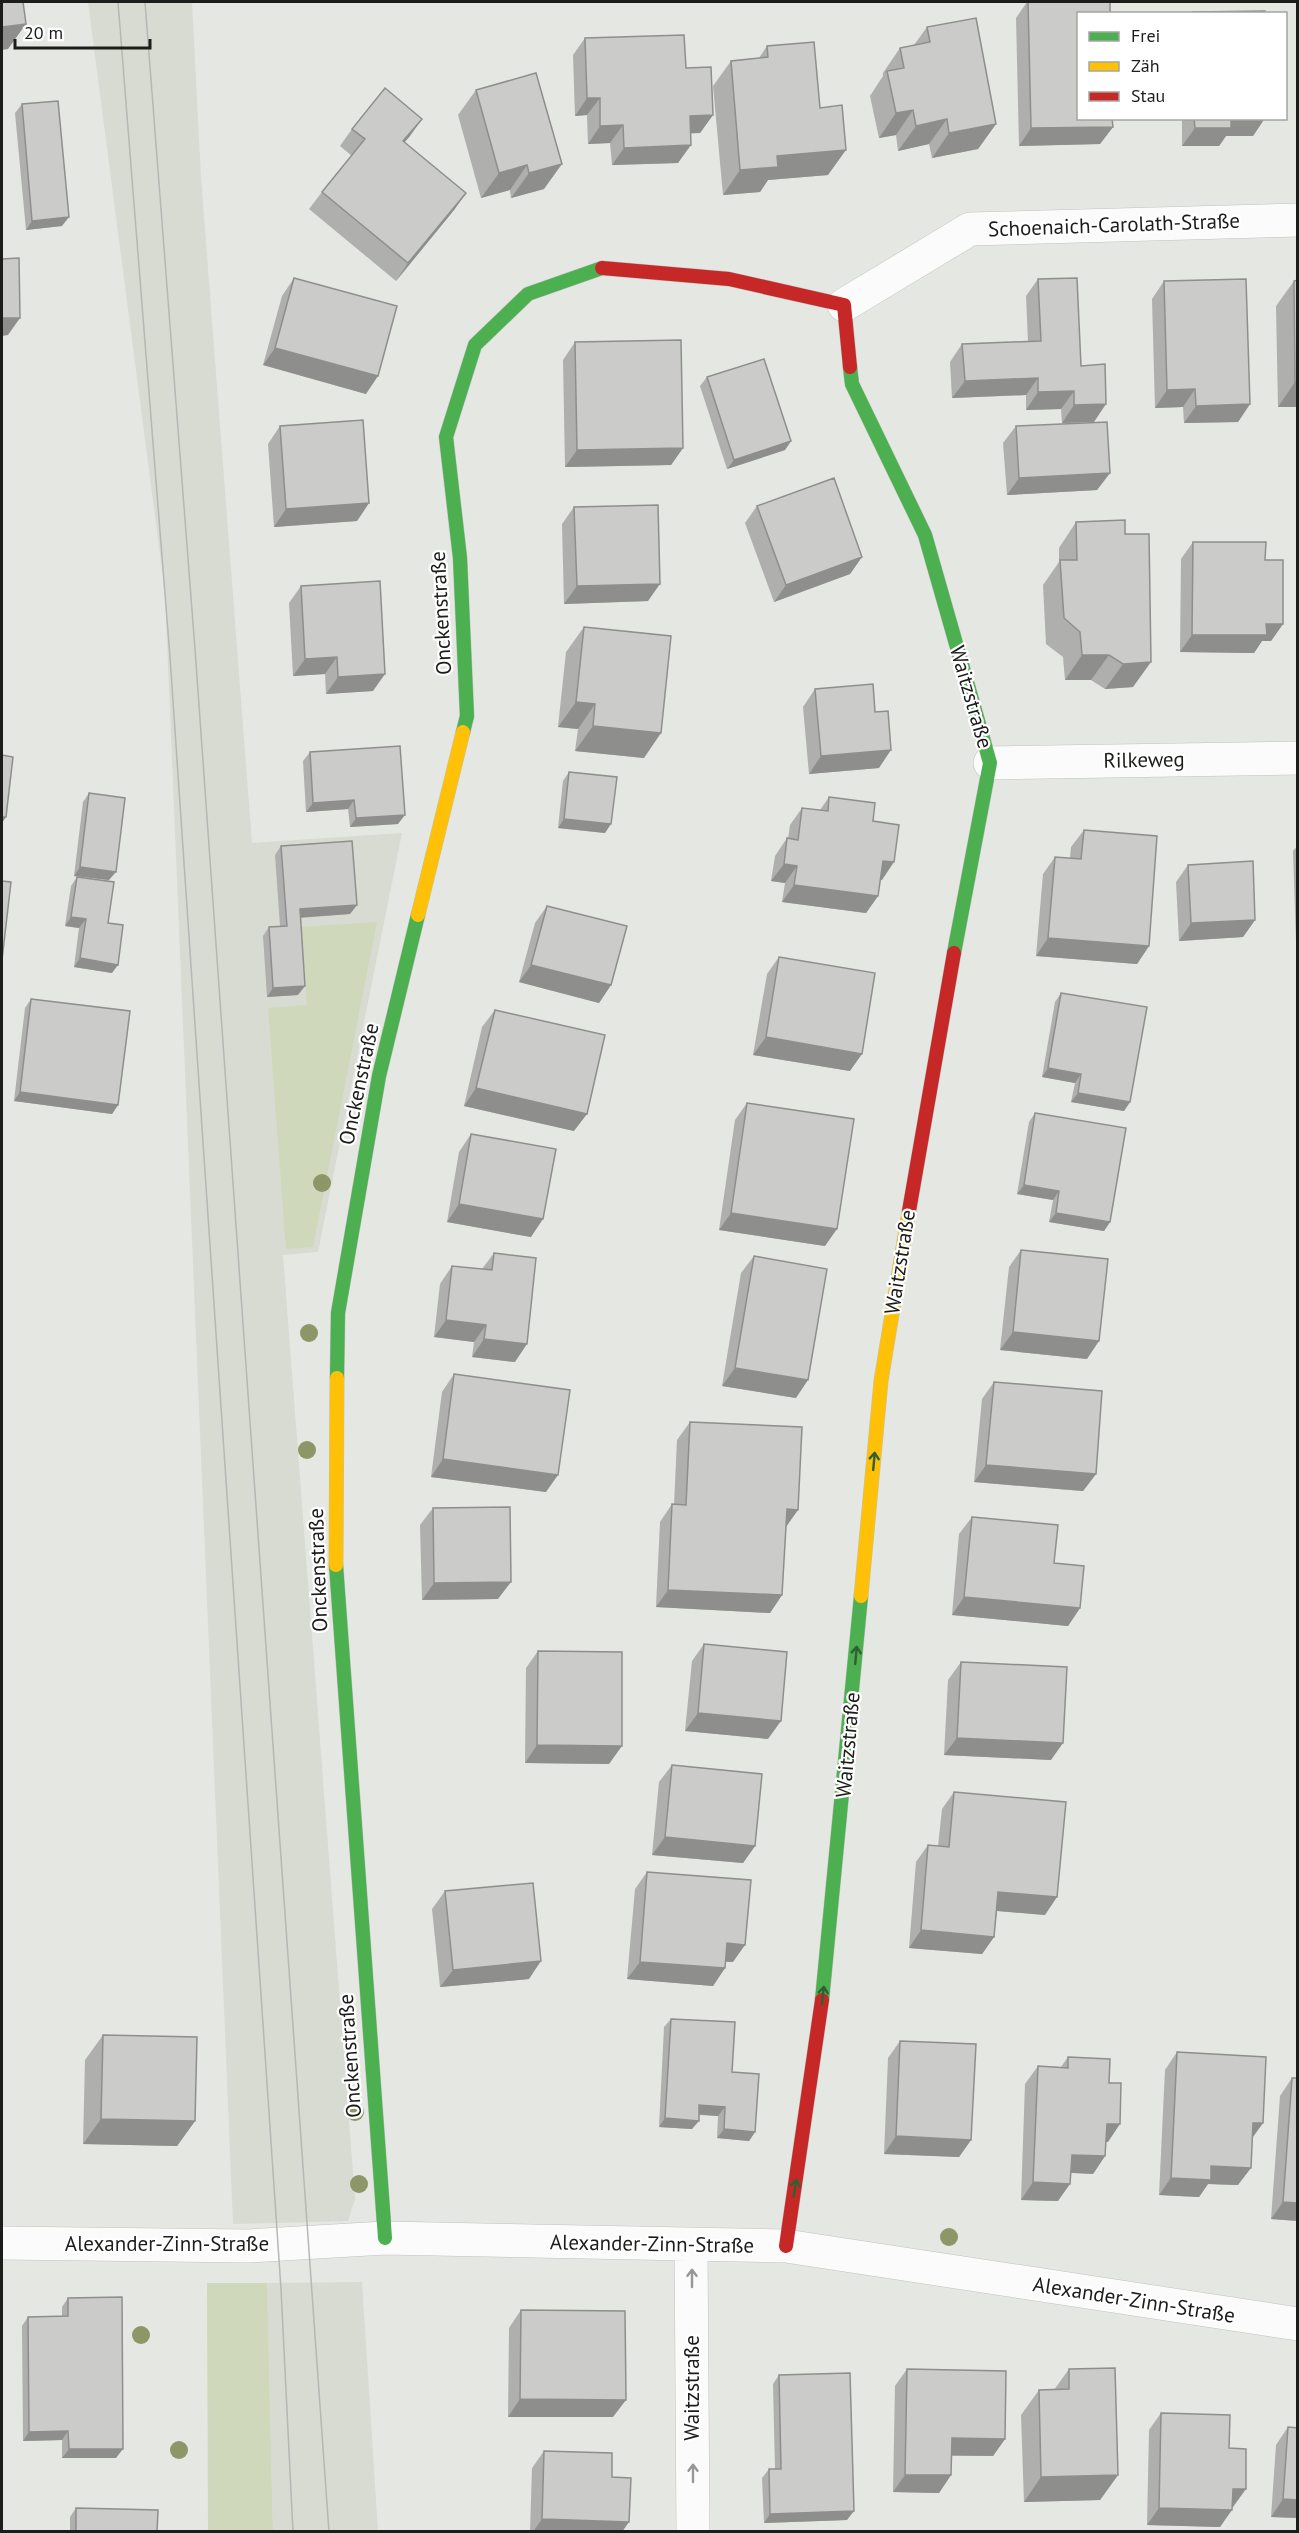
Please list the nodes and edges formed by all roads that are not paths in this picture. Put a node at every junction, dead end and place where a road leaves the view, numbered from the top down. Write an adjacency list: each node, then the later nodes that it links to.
1 (1298, 220): 2 (street, Schoenaich-Carolath-Straße)
2 (844, 305): 4 (street, Waitzstraße); 5 (street, Onckenstraße)
3 (1298, 758): 4 (street, Rilkeweg)
4 (990, 763): 8 (street, Waitzstraße, one-way to 4)
5 (385, 2238): 6 (street, Alexander-Zinn-Straße); 7 (street, Alexander-Zinn-Straße)
6 (2, 2243)
7 (692, 2245): 8 (street, Alexander-Zinn-Straße); 10 (street, Waitzstraße, one-way to 7)
8 (786, 2246): 9 (street, Alexander-Zinn-Straße)
9 (1298, 2324)
10 (693, 2532)

